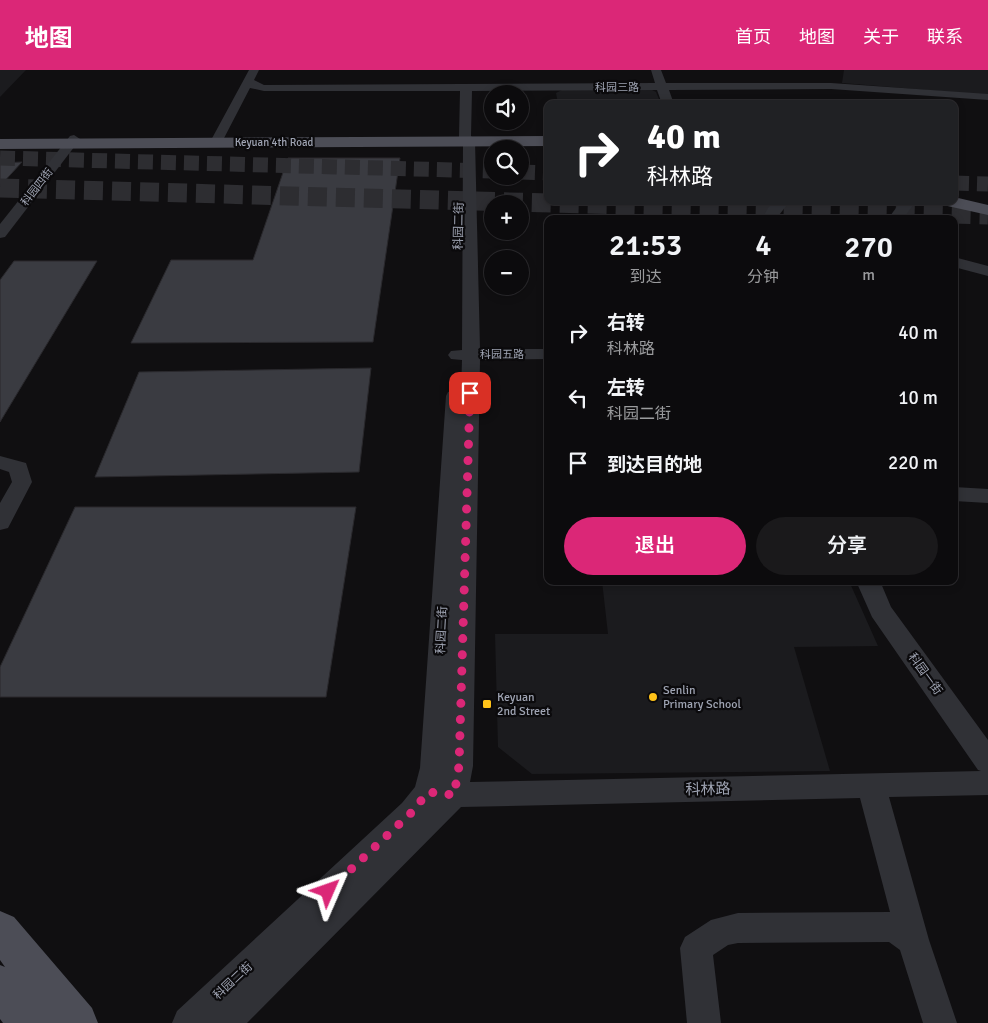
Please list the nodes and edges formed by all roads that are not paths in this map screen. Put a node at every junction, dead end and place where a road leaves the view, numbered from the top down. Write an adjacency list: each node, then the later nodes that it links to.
1 (254, 70): 3 (street)
2 (656, 70): 4 (street)
3 (248, 81): 5 (street, 科园三路); 11 (street)
4 (662, 87): 6 (street, 科园三路); 7 (street, 科园三路); 8 (street)
5 (264, 88): 6 (street, 科园三路); 11 (street)
6 (466, 88): 12 (street, 科园二街)
7 (988, 97)
8 (667, 100)
9 (544, 137): 12 (main road, Keyuan 4th Road)
10 (0, 140): 14 (main road, Keyuan 4th Road)
11 (221, 140): 12 (main road, Keyuan 4th Road); 14 (main road, Keyuan 4th Road)
12 (465, 140): 13 (main road, Keyuan 4th Road); 28 (street, 科园二街)
13 (544, 141)
14 (72, 142): 15 (main road, Keyuan 4th Road); 24 (street, 科园四街)
15 (0, 144)
16 (958, 198): 20 (main road)
17 (958, 203): 21 (main road)
18 (779, 205): 22 (street)
19 (906, 205): 23 (street)
20 (988, 205)
21 (988, 210)
22 (771, 215)
23 (898, 215)
24 (0, 234)
25 (958, 263): 26 (street)
26 (988, 271)
27 (544, 354): 28 (street, 科园五路)
28 (464, 355): 37 (street, 科园二街)
29 (0, 462): 32 (street)
30 (958, 494): 31 (street)
31 (988, 496)
32 (0, 523)
33 (870, 585): 34 (street, 科园一街)
34 (988, 762)
35 (988, 783): 36 (street, 科林路)
36 (871, 785): 37 (street, 科林路); 39 (street)
37 (441, 794): 43 (street, 科园二街); 44 (street, 科园二街)
38 (0, 930): 42 (main road)
39 (913, 940): 45 (street); 46 (street)
40 (0, 986): 41 (main road)
41 (29, 1023)
42 (77, 1023)
43 (189, 1023)
44 (223, 1023)
45 (704, 1023)
46 (940, 1023)

